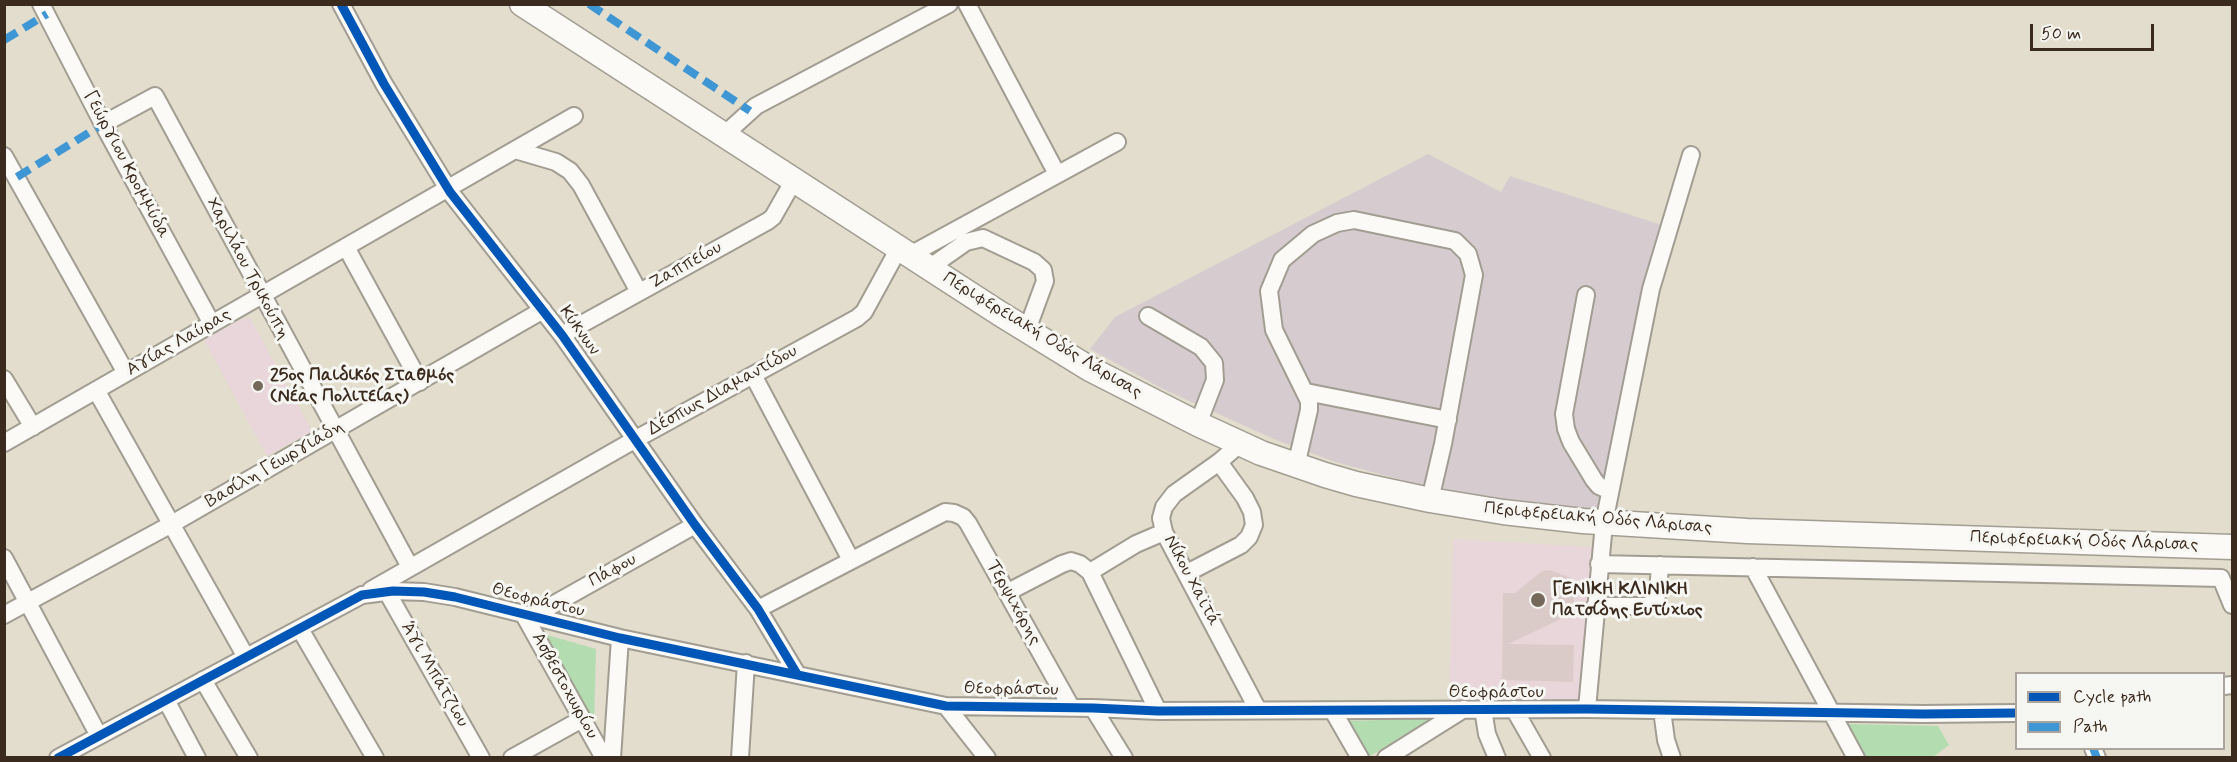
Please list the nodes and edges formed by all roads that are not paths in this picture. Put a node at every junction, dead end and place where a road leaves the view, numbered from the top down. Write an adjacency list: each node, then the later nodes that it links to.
1 (41, 4): 7 (street, Γεώργιου Κρομμύδα)
2 (341, 4): 15 (street, Κύκνων)
3 (522, 4): 8 (highway, Περιφερειακή Οδός Λάρισας)
4 (949, 4): 8 (street)
5 (967, 4): 13 (street)
6 (574, 116): 10 (street, Αγίας Λαύρας)
7 (103, 124): 20 (street, Χαριλάου Τρικούπη); 23 (street, Γεώργιου Κρομμύδα)
8 (724, 135): 14 (highway, Περιφερειακή Οδός Λάρισας)
9 (1118, 142): 13 (street)
10 (515, 150): 15 (street, Αγίας Λαύρας); 18 (street)
11 (1691, 155): 41 (street)
12 (4, 156): 26 (street)
13 (1057, 174): 17 (street)
14 (794, 180): 17 (highway, Περιφερειακή Οδός Λάρισας); 18 (street, Ζαππείου)
15 (448, 189): 16 (street, Αγίας Λαύρας); 21 (street, Κύκνων)
16 (346, 247): 20 (street, Αγίας Λαύρας); 29 (street)
17 (913, 257): 24 (highway, Περιφερειακή Οδός Λάρισας); 24 (street); 27 (street, Δέσπως Διαμαντίδου)
18 (639, 292): 25 (street, Ζαππείου)
19 (1586, 295): 41 (street)
20 (261, 296): 23 (street, Αγίας Λαύρας); 35 (street, Χαριλάου Τρικούπη)
21 (543, 310): 25 (street, Κύκνων); 29 (street, Βασίλη Γεωργιάδη)
22 (1148, 316): 33 (street)
23 (212, 324): 26 (street, Αγίας Λαύρας)
24 (1027, 330): 33 (highway, Περιφερειακή Οδός Λάρισας)
25 (562, 335): 36 (street, Κύκνων)
26 (126, 373): 30 (street, Αγίας Λαύρας)
27 (753, 375): 36 (street, Δέσπως Διαμαντίδου); 49 (street)
28 (4, 379): 34 (street)
29 (420, 382): 35 (street, Βασίλη Γεωργιάδη)
30 (96, 390): 34 (street, Αγίας Λαύρας); 44 (street)
31 (1306, 392): 32 (street); 32 (street); 40 (street)
32 (1448, 420): 42 (street)
33 (1198, 424): 38 (highway, Περιφερειακή Οδός Λάρισας)
34 (33, 427): 37 (street, Αγίας Λαύρας)
35 (335, 430): 44 (street, Βασίλη Γεωργιάδη); 52 (street, Χαριλάου Τρικούπη)
36 (636, 439): 45 (street, Κύκνων); 52 (street, Δέσπως Διαμαντίδου)
37 (4, 443)
38 (1241, 443): 39 (street, Νίκου Χαϊτά); 40 (highway, Περιφερειακή Οδός Λάρισας)
39 (1219, 462): 46 (street, Νίκου Χαϊτά); 55 (street)
40 (1296, 466): 42 (highway, Περιφερειακή Οδός Λάρισας)
41 (1610, 491): 43 (street)
42 (1430, 500): 43 (highway, Περιφερειακή Οδός Λάρισας)
43 (1604, 523): 47 (highway, Περιφερειακή Οδός Λάρισας); 50 (street)
44 (170, 525): 59 (street, Βασίλη Γεωργιάδη); 67 (street)
45 (695, 525): 62 (street, Κύκνων); 64 (street, Πάφου)
46 (1164, 532): 54 (street); 55 (street, Νίκου Χαϊτά)
47 (2232, 547)
48 (4, 558): 59 (street)
49 (852, 560): 57 (street, Τερψιχόρης); 62 (street)
50 (1599, 564): 51 (street); 61 (street)
51 (1660, 565): 53 (street); 61 (street)
52 (410, 567): 58 (street, Δέσπως Διαμαντίδου)
53 (1753, 567): 60 (street); 83 (street)
54 (1090, 572): 57 (street); 81 (street)
55 (1187, 573): 77 (street, Νίκου Χαϊτά)
56 (387, 592): 58 (street, Θεοφράστου); 64 (street, Θεοφράστου); 91 (street, Άγι Μπάτζιου)
57 (1008, 592): 73 (street, Τερψιχόρης)
58 (362, 596): 65 (street, Θεοφράστου)
59 (28, 602): 63 (street, Βασίλη Γεωργιάδη); 86 (street)
60 (2232, 605)
61 (1595, 606): 76 (street)
62 (758, 609): 69 (street, Κύκνων)
63 (4, 615)
64 (528, 616): 66 (street, Θεοφράστου); 85 (street, Ασβεστοχωρίου)
65 (300, 629): 67 (street, Θεοφράστου); 90 (street)
66 (620, 638): 68 (street, Θεοφράστου); 94 (street)
67 (246, 657): 70 (street, Θεοφράστου)
68 (746, 663): 69 (street, Θεοφράστου); 95 (street)
69 (797, 674): 72 (street, Θεοφράστου)
70 (203, 680): 71 (street, Θεοφράστου); 89 (street)
71 (166, 700): 86 (street, Θεοφράστου); 88 (street)
72 (946, 706): 73 (street, Θεοφράστου); 96 (street)
73 (1071, 707): 74 (street, Θεοφράστου)
74 (1092, 708): 81 (street, Θεοφράστου); 97 (street)
75 (1514, 709): 76 (street, Θεοφράστου); 79 (street, Θεοφράστου); 101 (street)
76 (1587, 709): 80 (street, Θεοφράστου)
77 (1258, 710): 81 (street, Θεοφράστου); 82 (street, Θεοφράστου)
78 (1464, 710): 79 (street, Θεοφράστου); 82 (street, Θεοφράστου); 99 (street)
79 (1483, 710): 100 (street)
80 (1662, 710): 83 (street, Θεοφράστου); 102 (street)
81 (1158, 711)
82 (1333, 711): 98 (street)
83 (1831, 712): 84 (street, Θεοφράστου); 103 (street)
84 (2015, 712)
85 (582, 719): 92 (street); 93 (street, Ασβεστοχωρίου)
86 (99, 736): 87 (street, Θεοφράστου)
87 (65, 756)
88 (197, 758)
89 (249, 758)
90 (375, 758)
91 (481, 758)
92 (512, 758)
93 (604, 758)
94 (612, 758)
95 (740, 758)
96 (987, 758)
97 (1124, 758)
98 (1360, 758)
99 (1386, 758)
100 (1497, 758)
101 (1542, 758)
102 (1672, 758)
103 (1856, 758)

